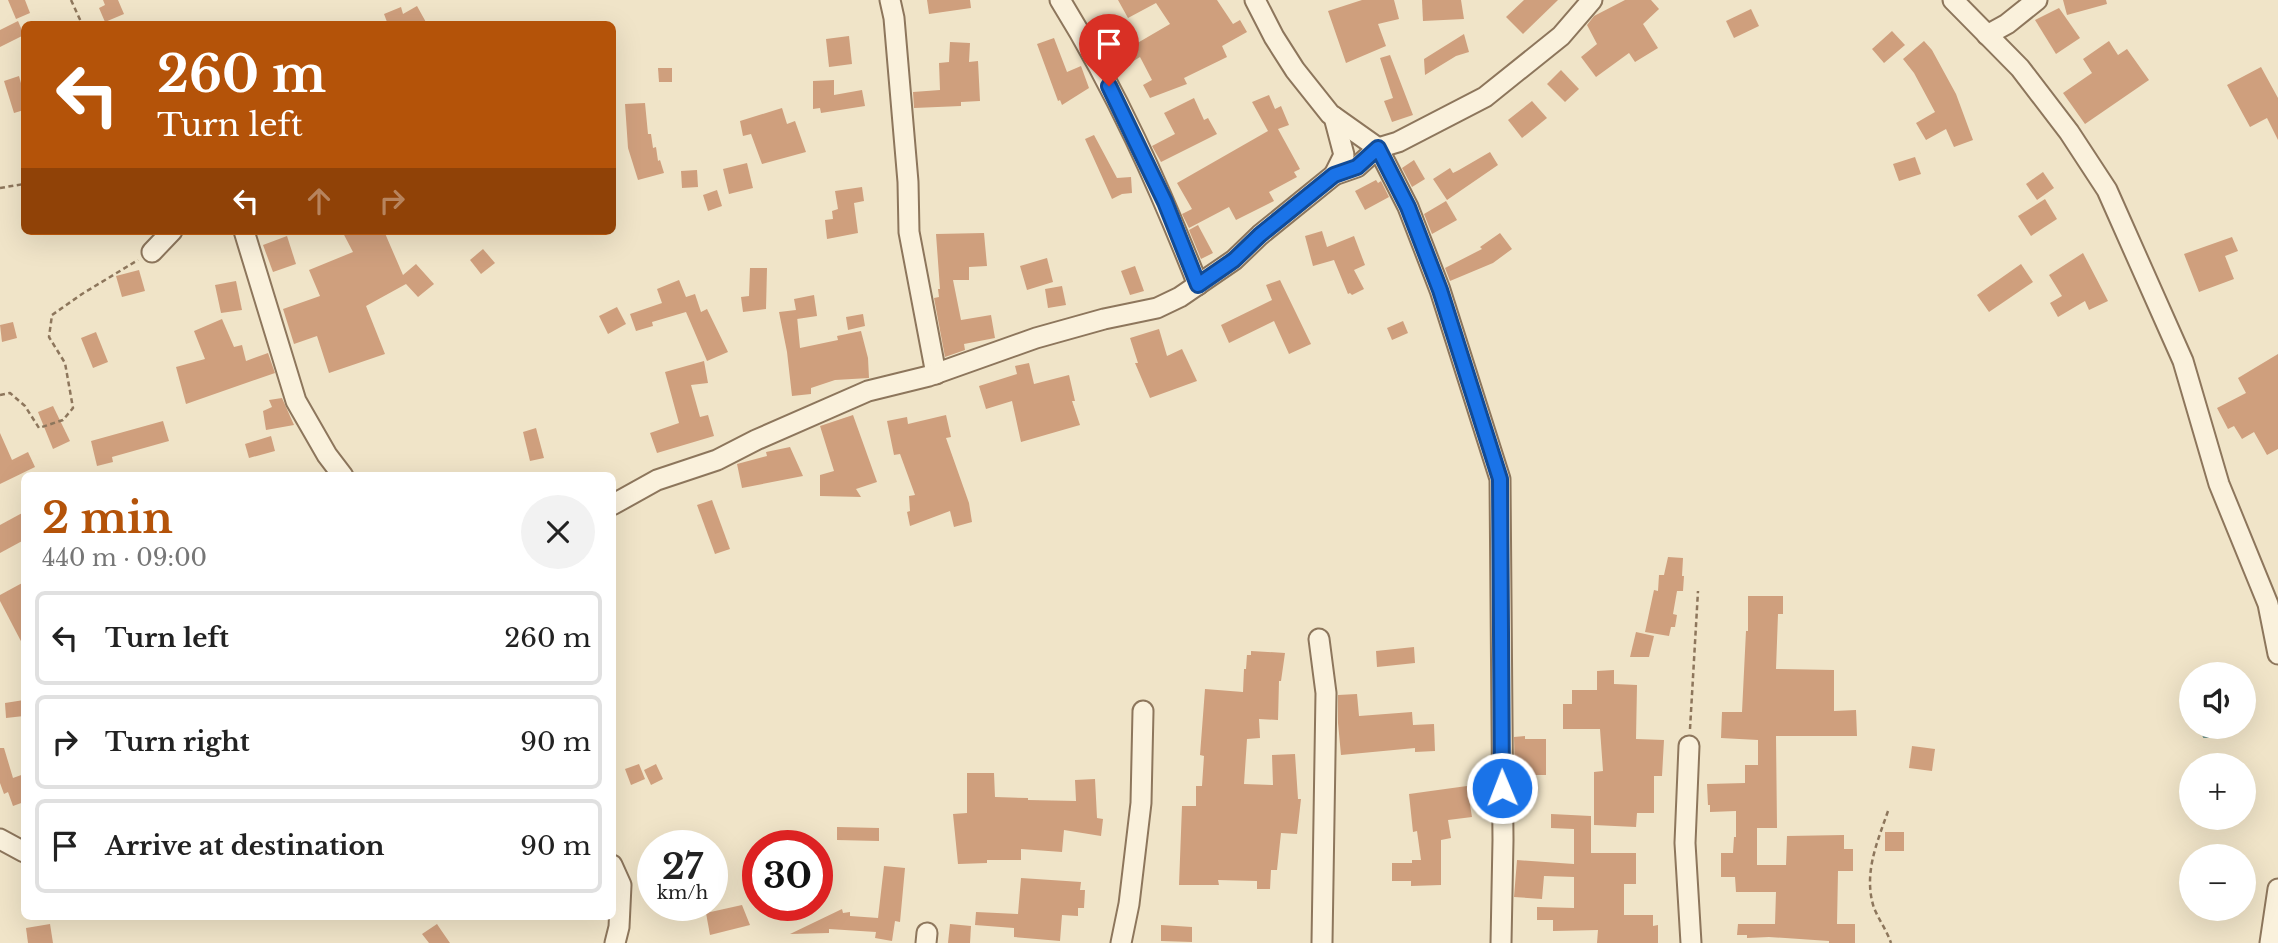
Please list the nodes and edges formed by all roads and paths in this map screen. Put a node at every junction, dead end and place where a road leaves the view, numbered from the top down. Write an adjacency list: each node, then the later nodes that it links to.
1 (71, 0): 8 (path)
2 (890, 0): 19 (street)
3 (1060, 0): 18 (street)
4 (1255, 0): 10 (street)
5 (1952, 0): 9 (street)
6 (2037, 0): 9 (street)
7 (1581, 5): 11 (street)
8 (81, 21)
9 (1987, 35): 25 (street)
10 (1334, 117): 11 (street); 12 (street)
11 (1378, 148): 12 (street); 36 (street)
12 (1334, 175): 18 (street)
13 (21, 184): 14 (path)
14 (0, 188)
15 (168, 235): 17 (street)
16 (245, 235): 21 (street)
17 (152, 252): 20 (path)
18 (1198, 285): 19 (street)
19 (936, 374): 22 (street)
20 (0, 395)
21 (340, 472)
22 (616, 503)
23 (1698, 591): 27 (path)
24 (1319, 639): 35 (street)
25 (2278, 654)
26 (1143, 711): 34 (street)
27 (1689, 746): 37 (street)
28 (1888, 811): 38 (path)
29 (0, 839): 30 (street)
30 (21, 850)
31 (616, 874): 33 (street)
32 (2278, 889): 39 (street)
33 (615, 943)
34 (1121, 943)
35 (1322, 943)
36 (1502, 943)
37 (1691, 943)
38 (1891, 943)
39 (2270, 943)

